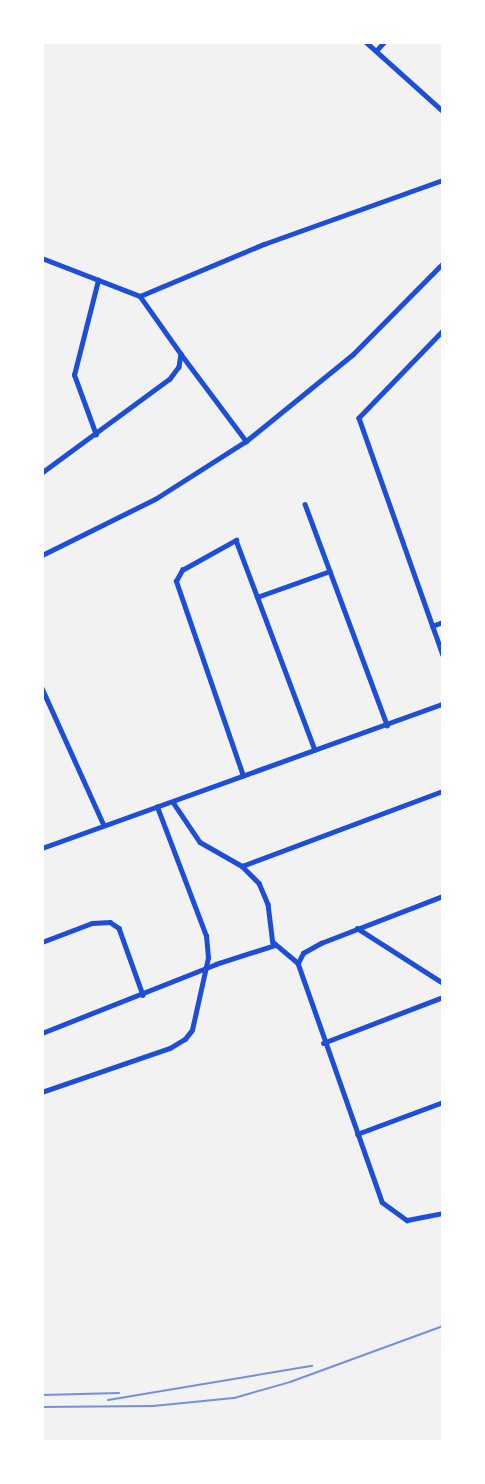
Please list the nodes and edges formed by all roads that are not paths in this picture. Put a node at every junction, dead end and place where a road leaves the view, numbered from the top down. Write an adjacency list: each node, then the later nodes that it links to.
1 (366, 42): 3 (street)
2 (384, 42): 3 (street)
3 (376, 51): 4 (street)
4 (443, 111)
5 (443, 180): 9 (street)
6 (42, 258): 8 (street)
7 (443, 263): 13 (street)
8 (98, 280): 9 (street); 12 (street)
9 (140, 296): 11 (street)
10 (443, 331): 20 (street)
11 (182, 354): 12 (street); 13 (street)
12 (96, 435): 14 (street)
13 (246, 441): 16 (street)
14 (42, 473)
15 (305, 504): 17 (street)
16 (42, 555)
17 (330, 572): 18 (street); 24 (street)
18 (257, 597): 25 (street); 26 (street)
19 (443, 622): 20 (street)
20 (432, 626): 21 (street)
21 (443, 656)
22 (42, 688): 30 (street)
23 (443, 704): 24 (street)
24 (387, 725): 25 (street)
25 (315, 750): 26 (street)
26 (243, 776): 28 (street)
27 (443, 791): 32 (street)
28 (172, 802): 29 (street); 32 (street)
29 (157, 807): 30 (street); 38 (street)
30 (104, 825): 31 (street)
31 (42, 848)
32 (242, 866): 36 (street)
33 (443, 896): 34 (street)
34 (357, 928): 37 (street); 39 (street)
35 (42, 942): 40 (street)
36 (275, 945): 37 (street); 38 (street)
37 (298, 963): 43 (street)
38 (202, 969): 40 (street); 44 (street)
39 (443, 982)
40 (143, 995): 42 (street)
41 (443, 997): 43 (street)
42 (42, 1033)
43 (323, 1043): 46 (street)
44 (42, 1092)
45 (443, 1102): 46 (street)
46 (357, 1134): 47 (street)
47 (443, 1213)

